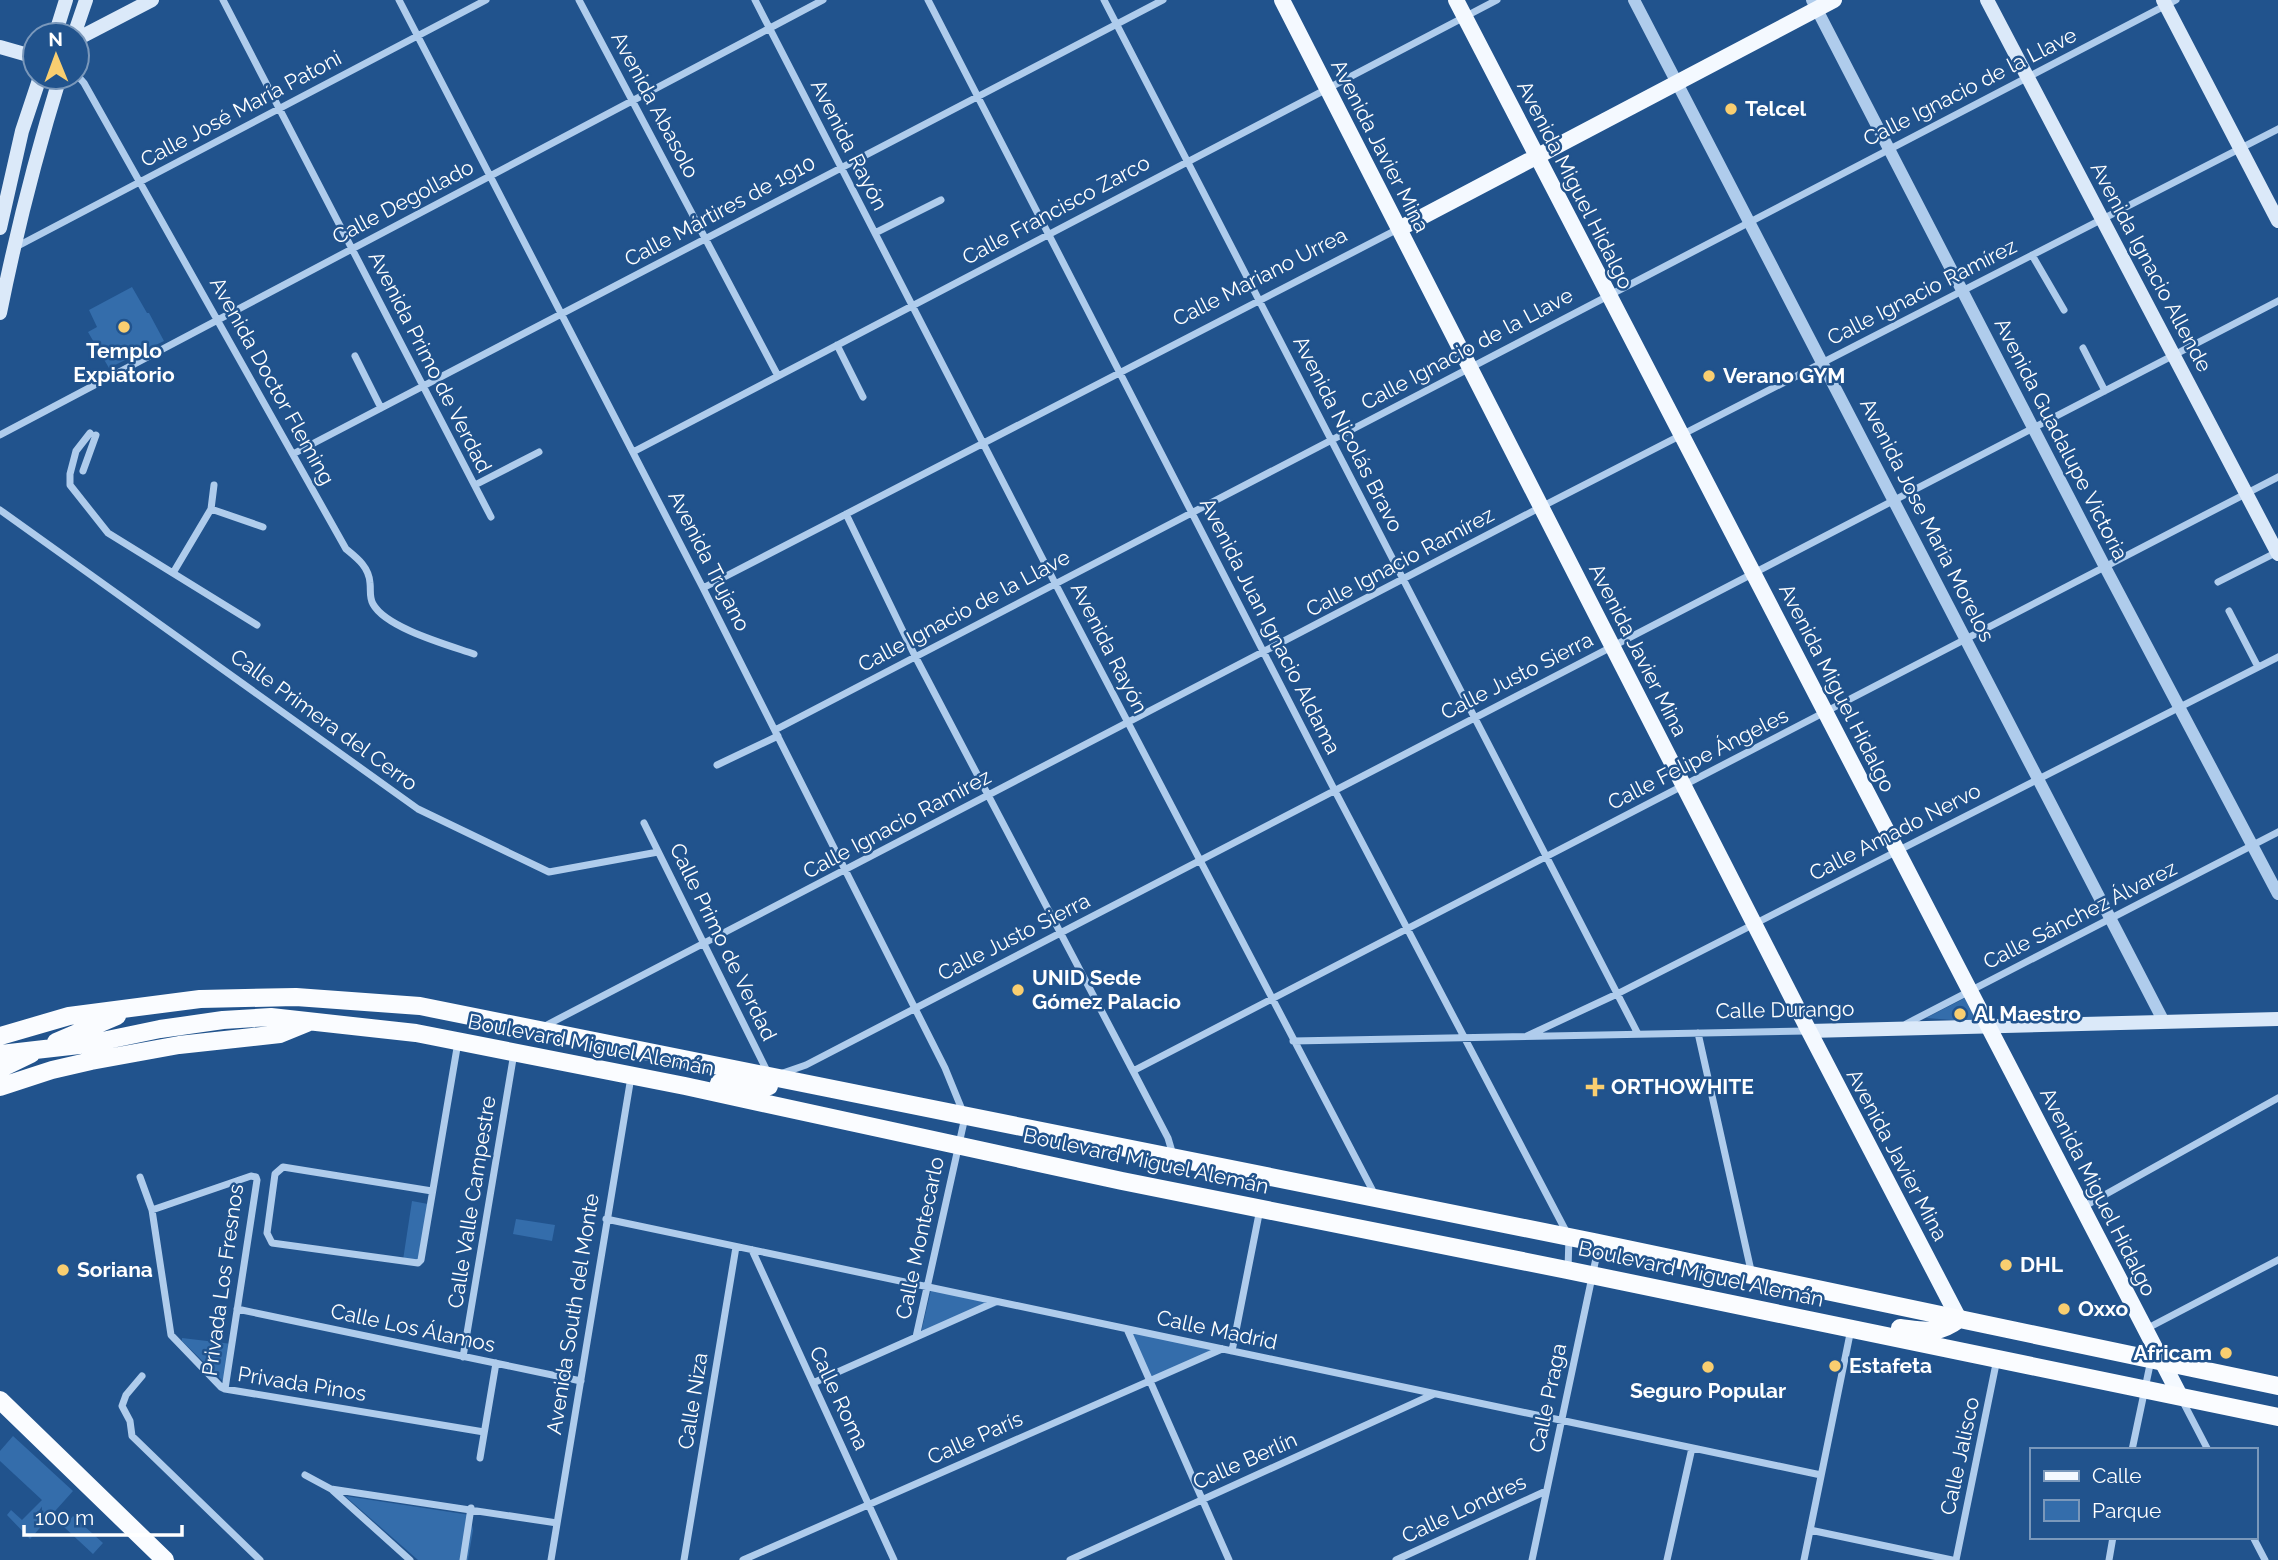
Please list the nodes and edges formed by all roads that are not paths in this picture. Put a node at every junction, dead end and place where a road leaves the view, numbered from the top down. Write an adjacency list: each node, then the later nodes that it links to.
1 (66, 0): 22 (main road)
2 (86, 0): 23 (main road)
3 (152, 0): 26 (main road)
4 (223, 0): 38 (street, Avenida Primo de Verdad)
5 (399, 0): 27 (street, Avenida Trujano)
6 (486, 0): 27 (street, Calle José María Patoni)
7 (579, 0): 37 (street, Avenida Abasolo)
8 (755, 0): 25 (street, Avenida Rayón)
9 (823, 0): 25 (street, Calle Degollado)
10 (928, 0): 36 (street, Avenida Juan Ignacio Aldama)
11 (1104, 0): 24 (street, Avenida Nicolás Bravo)
12 (1163, 0): 24 (street, Calle Mártires de 1910)
13 (1282, 0): 32 (main road, Avenida Javier Mina)
14 (1456, 0): 21 (main road, Avenida Miguel Hidalgo)
15 (1497, 0): 21 (street, Calle Francisco Zarco)
16 (1634, 0): 31 (street, Avenida Jose Maria Morelos)
17 (1834, 0): 20 (main road, Calle Mariano Urrea)
18 (1987, 0): 30 (main road, Avenida Ignacio Allende)
19 (2168, 2): 30 (street, Calle Ignacio de la Llave); 40 (main road)
20 (1814, 4): 31 (main road, Calle Mariano Urrea); 41 (street, Avenida Guadalupe Victoria)
21 (1464, 17): 32 (street, Calle Francisco Zarco); 42 (main road, Avenida Miguel Hidalgo)
22 (59, 21)
23 (80, 21)
24 (1116, 24): 36 (street, Calle Mártires de 1910); 43 (street, Avenida Nicolás Bravo)
25 (769, 28): 37 (street, Calle Degollado); 44 (street, Avenida Rayón)
26 (91, 30)
27 (417, 36): 38 (street, Calle José María Patoni); 45 (street, Avenida Trujano)
28 (0, 47): 29 (main road)
29 (21, 53)
30 (2028, 77): 41 (street, Calle Ignacio de la Llave); 48 (main road, Avenida Ignacio Allende)
31 (1677, 82): 42 (main road, Calle Mariano Urrea); 50 (street, Avenida Jose Maria Morelos)
32 (1327, 88): 43 (street, Calle Francisco Zarco); 52 (main road, Avenida Javier Mina)
33 (35, 91): 51 (main road)
34 (56, 91): 56 (main road)
35 (88, 91): 46 (street, Avenida Doctor Fleming)
36 (978, 97): 44 (street, Calle Mártires de 1910); 54 (street, Avenida Juan Ignacio Aldama)
37 (631, 100): 45 (street, Calle Degollado); 55 (street, Avenida Abasolo)
38 (279, 108): 46 (street, Calle José María Patoni); 57 (street, Avenida Primo de Verdad)
39 (2278, 129): 40 (street, Calle Ignacio Ramírez)
40 (2240, 148): 48 (street, Calle Ignacio Ramírez); 49 (main road)
41 (1889, 149): 50 (street, Calle Ignacio de la Llave); 59 (street, Avenida Guadalupe Victoria)
42 (1536, 156): 52 (main road, Calle Mariano Urrea); 60 (main road, Avenida Miguel Hidalgo)
43 (1187, 162): 54 (street, Calle Francisco Zarco); 62 (street, Avenida Nicolás Bravo)
44 (841, 168): 53 (street, Avenida Rayón); 55 (street, Calle Mártires de 1910)
45 (490, 176): 57 (street, Calle Degollado); 66 (street, Avenida Trujano)
46 (139, 182): 56 (street, Calle José María Patoni); 67 (street, Avenida Doctor Fleming)
47 (941, 200): 53 (street)
48 (2102, 219): 58 (street, Calle Ignacio Ramírez); 70 (main road, Avenida Ignacio Allende)
49 (2278, 220)
50 (1750, 222): 60 (street, Calle Ignacio de la Llave); 72 (street, Avenida Jose Maria Morelos)
51 (0, 228)
52 (1399, 229): 62 (street, Calle Mariano Urrea); 73 (main road, Avenida Javier Mina)
53 (875, 233): 63 (street, Avenida Rayón)
54 (1048, 234): 63 (street, Calle Francisco Zarco); 74 (street, Avenida Juan Ignacio Aldama)
55 (707, 238): 66 (street, Calle Mártires de 1910); 75 (street, Avenida Abasolo)
56 (13, 248): 65 (main road)
57 (352, 249): 67 (street, Calle Degollado); 76 (street, Avenida Primo de Verdad)
58 (2032, 255): 59 (street, Calle Ignacio Ramírez); 64 (street)
59 (1962, 291): 72 (street, Calle Ignacio Ramírez); 80 (street, Avenida Guadalupe Victoria)
60 (1609, 295): 73 (street, Calle Ignacio de la Llave); 82 (main road, Avenida Miguel Hidalgo)
61 (2278, 300): 70 (street, Calle Justo Sierra)
62 (1259, 301): 74 (street, Calle Mariano Urrea); 83 (street, Avenida Nicolás Bravo)
63 (912, 306): 68 (street, Calle Francisco Zarco); 84 (street, Avenida Rayón)
64 (2064, 310)
65 (0, 313)
66 (561, 314): 76 (street, Calle Mártires de 1910); 86 (street, Avenida Trujano)
67 (217, 320): 81 (street, Calle Degollado); 87 (street, Avenida Doctor Fleming)
68 (837, 345): 75 (street, Calle Francisco Zarco); 78 (street)
69 (2083, 348): 77 (street)
70 (2174, 355): 77 (street, Calle Justo Sierra); 92 (main road, Avenida Ignacio Allende)
71 (355, 356): 79 (street)
72 (1823, 363): 82 (street, Calle Ignacio Ramírez); 93 (street, Avenida Jose Maria Morelos)
73 (1470, 368): 83 (street, Calle Ignacio de la Llave); 94 (main road, Avenida Javier Mina)
74 (1120, 373): 84 (street, Calle Mariano Urrea); 97 (street, Avenida Juan Ignacio Aldama)
75 (778, 376): 86 (street, Calle Francisco Zarco)
76 (423, 386): 79 (street, Calle Mártires de 1910); 91 (street, Avenida Primo de Verdad)
77 (2105, 391): 80 (street, Calle Justo Sierra)
78 (863, 397)
79 (381, 408): 87 (street, Calle Mártires de 1910)
80 (2033, 428): 93 (street, Calle Justo Sierra); 102 (street, Avenida Guadalupe Victoria)
81 (0, 435)
82 (1682, 435): 94 (street, Calle Ignacio Ramírez); 104 (main road, Avenida Miguel Hidalgo)
83 (1331, 440): 97 (street, Calle Ignacio de la Llave); 105 (street, Avenida Nicolás Bravo)
84 (983, 443): 98 (street, Calle Mariano Urrea); 107 (street, Avenida Rayón)
85 (539, 452): 91 (street)
86 (632, 452): 108 (street, Avenida Trujano)
87 (293, 454): 114 (street, Avenida Doctor Fleming)
88 (83, 471): 103 (street)
89 (2278, 477): 92 (street, Calle Felipe Ángeles)
90 (214, 485): 95 (street)
91 (475, 485): 99 (street, Avenida Primo de Verdad)
92 (2246, 494): 101 (main road, Avenida Ignacio Allende); 102 (street, Calle Felipe Ángeles)
93 (1895, 500): 104 (street, Calle Justo Sierra); 111 (street, Avenida Jose Maria Morelos)
94 (1541, 508): 105 (street, Calle Ignacio Ramírez); 112 (main road, Avenida Javier Mina)
95 (211, 509): 100 (street); 103 (street)
96 (0, 510): 132 (street, Calle Primera del Cerro)
97 (1191, 512): 107 (street, Calle Ignacio de la Llave); 113 (street, Avenida Juan Ignacio Aldama)
98 (846, 514): 108 (street, Calle Mariano Urrea); 115 (street)
99 (491, 517)
100 (263, 527)
101 (2277, 553): 106 (street)
102 (2105, 567): 111 (street, Calle Felipe Ángeles); 118 (street, Avenida Guadalupe Victoria)
103 (173, 572): 110 (street)
104 (1753, 573): 112 (street, Calle Justo Sierra); 119 (main road, Avenida Miguel Hidalgo)
105 (1403, 579): 113 (street, Calle Ignacio Ramírez); 120 (street, Avenida Nicolás Bravo)
106 (2218, 582)
107 (1055, 583): 115 (street, Calle Ignacio de la Llave); 121 (street, Avenida Rayón)
108 (703, 588): 122 (street, Avenida Trujano)
109 (2230, 611): 117 (street)
110 (257, 625)
111 (1967, 639): 119 (street, Calle Felipe Ángeles); 124 (street, Avenida Jose Maria Morelos)
112 (1612, 647): 120 (street, Calle Justo Sierra); 125 (main road, Avenida Javier Mina)
113 (1264, 652): 121 (street, Calle Ignacio Ramírez); 126 (street, Avenida Juan Ignacio Aldama)
114 (474, 654)
115 (915, 656): 122 (street, Calle Ignacio de la Llave); 127 (street)
116 (2278, 657): 117 (street, Calle Amado Nervo)
117 (2258, 667): 118 (street, Calle Amado Nervo)
118 (2180, 706): 124 (street, Calle Amado Nervo); 130 (street, Avenida Guadalupe Victoria)
119 (1825, 712): 125 (street, Calle Felipe Ángeles); 131 (main road, Avenida Miguel Hidalgo)
120 (1475, 718): 126 (street, Calle Justo Sierra); 133 (street, Avenida Nicolás Bravo)
121 (1128, 723): 127 (street, Calle Ignacio Ramírez); 134 (street, Avenida Rayón)
122 (776, 733): 123 (street, Calle Ignacio de la Llave); 135 (street, Avenida Trujano)
123 (717, 765)
124 (2039, 778): 131 (street, Calle Amado Nervo); 137 (street, Avenida Jose Maria Morelos)
125 (1684, 786): 133 (street, Calle Felipe Ángeles); 138 (main road, Avenida Javier Mina)
126 (1335, 791): 134 (street, Calle Justo Sierra); 139 (street, Avenida Juan Ignacio Aldama)
127 (988, 796): 135 (street, Calle Ignacio Ramírez); 140 (street)
128 (644, 823): 132 (street, Calle Primo de Verdad)
129 (2278, 832): 130 (street, Calle Sánchez Álvarez)
130 (2252, 845): 136 (street, Avenida Guadalupe Victoria); 137 (street, Calle Sánchez Álvarez)
131 (1897, 851): 138 (street, Calle Amado Nervo); 142 (main road, Avenida Miguel Hidalgo)
132 (658, 852): 141 (street, Calle Primo de Verdad)
133 (1547, 857): 139 (street, Calle Felipe Ángeles); 143 (street, Avenida Nicolás Bravo)
134 (1199, 861): 140 (street, Calle Justo Sierra); 144 (street, Avenida Rayón)
135 (845, 870): 141 (street, Calle Ignacio Ramírez); 146 (street, Avenida Trujano)
136 (2278, 894)
137 (2111, 918): 142 (street, Calle Sánchez Álvarez); 149 (street, Avenida Jose Maria Morelos)
138 (1754, 924): 143 (street, Calle Amado Nervo); 153 (main road, Avenida Javier Mina)
139 (1407, 930): 144 (street, Calle Felipe Ángeles); 158 (street, Avenida Juan Ignacio Aldama)
140 (1060, 933): 146 (street, Calle Justo Sierra); 166 (street)
141 (704, 944): 152 (street, Calle Ignacio Ramírez); 168 (street, Calle Primo de Verdad)
142 (1970, 991): 150 (main road, Avenida Miguel Hidalgo); 151 (street, Calle Sánchez Álvarez)
143 (1617, 994): 154 (street, Avenida Nicolás Bravo); 157 (street, Calle Amado Nervo)
144 (1271, 1000): 160 (street, Avenida Rayón); 166 (street, Calle Felipe Ángeles)
145 (140, 1007): 152 (highway, Boulevard Miguel Alemán); 156 (highway, Boulevard Miguel Alemán); 161 (highway)
146 (915, 1008): 168 (street, Calle Justo Sierra); 172 (street, Avenida Trujano)
147 (2275, 1018): 149 (main road, Calle Durango)
148 (311, 1021): 159 (highway, Boulevard Miguel Alemán); 161 (highway, Boulevard Miguel Alemán); 170 (highway)
149 (2164, 1022): 150 (main road, Calle Durango)
150 (1988, 1026): 151 (main road, Calle Durango); 178 (main road, Avenida Miguel Hidalgo)
151 (1898, 1028): 153 (main road, Calle Durango)
152 (540, 1029): 162 (highway, Boulevard Miguel Alemán)
153 (1809, 1031): 155 (street, Calle Durango); 193 (main road, Avenida Javier Mina)
154 (1638, 1034): 155 (street, Calle Durango); 157 (street, Calle Durango)
155 (1698, 1034): 189 (street)
156 (0, 1036)
157 (1527, 1036): 158 (street, Calle Durango)
158 (1463, 1037): 160 (street, Calle Durango); 182 (street, Avenida Juan Ignacio Aldama)
159 (458, 1041): 163 (highway, Boulevard Miguel Alemán); 176 (street)
160 (1293, 1041): 177 (street, Avenida Rayón)
161 (46, 1047): 164 (highway, Boulevard Miguel Alemán); 165 (highway)
162 (633, 1049): 163 (highway); 168 (highway, Boulevard Miguel Alemán)
163 (514, 1052): 167 (highway, Boulevard Miguel Alemán); 200 (street, Calle Valle Campestre)
164 (0, 1054)
165 (0, 1069)
166 (1133, 1071): 174 (street)
167 (631, 1074): 169 (highway, Boulevard Miguel Alemán); 181 (street, Avenida South del Monte)
168 (770, 1078): 169 (highway); 172 (highway, Boulevard Miguel Alemán)
169 (685, 1086): 173 (highway, Boulevard Miguel Alemán)
170 (0, 1087)
171 (2278, 1097): 178 (street)
172 (965, 1117): 173 (street); 174 (highway, Boulevard Miguel Alemán)
173 (958, 1146): 179 (highway, Boulevard Miguel Alemán); 190 (street, Calle Montecarlo)
174 (1175, 1159): 177 (highway, Boulevard Miguel Alemán)
175 (140, 1178): 180 (street, Privada Pinos)
176 (432, 1191): 176 (street)
177 (1377, 1199): 182 (highway, Boulevard Miguel Alemán)
178 (2082, 1207): 196 (main road, Avenida Miguel Hidalgo)
179 (1260, 1208): 187 (highway, Boulevard Miguel Alemán); 199 (street)
180 (152, 1210): 192 (street, Privada Los Fresnos); 209 (street, Privada Pinos)
181 (606, 1219): 184 (street, Calle Madrid); 205 (street, Avenida South del Monte)
182 (1569, 1237): 183 (highway, Boulevard Miguel Alemán); 187 (street)
183 (1599, 1243): 188 (street, Calle Praga); 189 (highway, Boulevard Miguel Alemán)
184 (736, 1247): 185 (street, Calle Madrid); 237 (street, Calle Niza)
185 (752, 1250): 190 (street, Calle Madrid); 207 (street, Calle Roma)
186 (2278, 1260): 196 (street)
187 (1567, 1270): 188 (highway, Boulevard Miguel Alemán)
188 (1592, 1275): 194 (highway, Boulevard Miguel Alemán); 215 (street, Calle Praga)
189 (1752, 1275): 193 (highway, Boulevard Miguel Alemán)
190 (928, 1287): 191 (street, Calle Madrid); 197 (street, Calle Montecarlo)
191 (995, 1301): 195 (street, Calle Madrid); 197 (street)
192 (237, 1309): 200 (street, Calle Los Álamos); 209 (street, Privada Los Fresnos)
193 (1959, 1319): 194 (highway); 202 (highway, Boulevard Miguel Alemán)
194 (1851, 1328): 201 (highway, Boulevard Miguel Alemán); 222 (street)
195 (1126, 1329): 198 (street, Calle Madrid); 206 (street)
196 (2146, 1330): 202 (main road, Avenida Miguel Hidalgo)
197 (916, 1337): 207 (street)
198 (1222, 1349): 199 (street, Calle Madrid); 206 (street, Calle París)
199 (1232, 1351): 211 (street, Calle Madrid)
200 (463, 1357): 203 (street, Calle Los Álamos)
201 (1997, 1358): 210 (highway, Boulevard Miguel Alemán); 246 (street, Calle Jalisco)
202 (2156, 1360): 208 (highway, Boulevard Miguel Alemán); 210 (street); 212 (main road, Avenida Miguel Hidalgo)
203 (496, 1363): 205 (street, Calle Los Álamos); 216 (street)
204 (142, 1376): 234 (street)
205 (581, 1381): 228 (street, Avenida South del Monte)
206 (1149, 1381): 225 (street); 226 (street, Calle París)
207 (813, 1383): 226 (street, Calle Roma)
208 (2278, 1386)
209 (225, 1389): 216 (street, Privada Pinos)
210 (2144, 1389): 212 (highway, Boulevard Miguel Alemán); 218 (street)
211 (1435, 1394): 215 (street, Calle Madrid); 225 (street, Calle Berlín)
212 (2180, 1396): 214 (highway, Boulevard Miguel Alemán); 219 (street)
213 (0, 1400): 233 (highway)
214 (2278, 1417)
215 (1561, 1421): 217 (street, Calle Madrid); 224 (street, Calle Praga)
216 (484, 1432): 220 (street)
217 (1692, 1448): 222 (street, Calle Madrid); 244 (street)
218 (2132, 1448)
219 (2207, 1448)
220 (480, 1458)
221 (305, 1475): 223 (street)
222 (1821, 1475): 229 (street)
223 (331, 1489): 227 (street); 235 (street)
224 (1546, 1491): 242 (street, Calle Londres); 243 (street, Calle Praga)
225 (1201, 1500): 240 (street, Calle Berlín); 241 (street)
226 (869, 1504): 238 (street, Calle París); 239 (street, Calle Roma)
227 (471, 1508): 228 (street); 236 (street)
228 (557, 1523): 232 (street, Avenida South del Monte)
229 (1810, 1530): 245 (street); 246 (street)
230 (2113, 1539): 247 (street)
231 (2254, 1539): 248 (street)
232 (555, 1559)
233 (165, 1560)
234 (260, 1560)
235 (410, 1560)
236 (463, 1560)
237 (684, 1560)
238 (743, 1560)
239 (894, 1560)
240 (1070, 1560)
241 (1229, 1560)
242 (1396, 1560)
243 (1532, 1560)
244 (1667, 1560)
245 (1804, 1560)
246 (1954, 1560)
247 (2109, 1560)
248 (2265, 1560)

